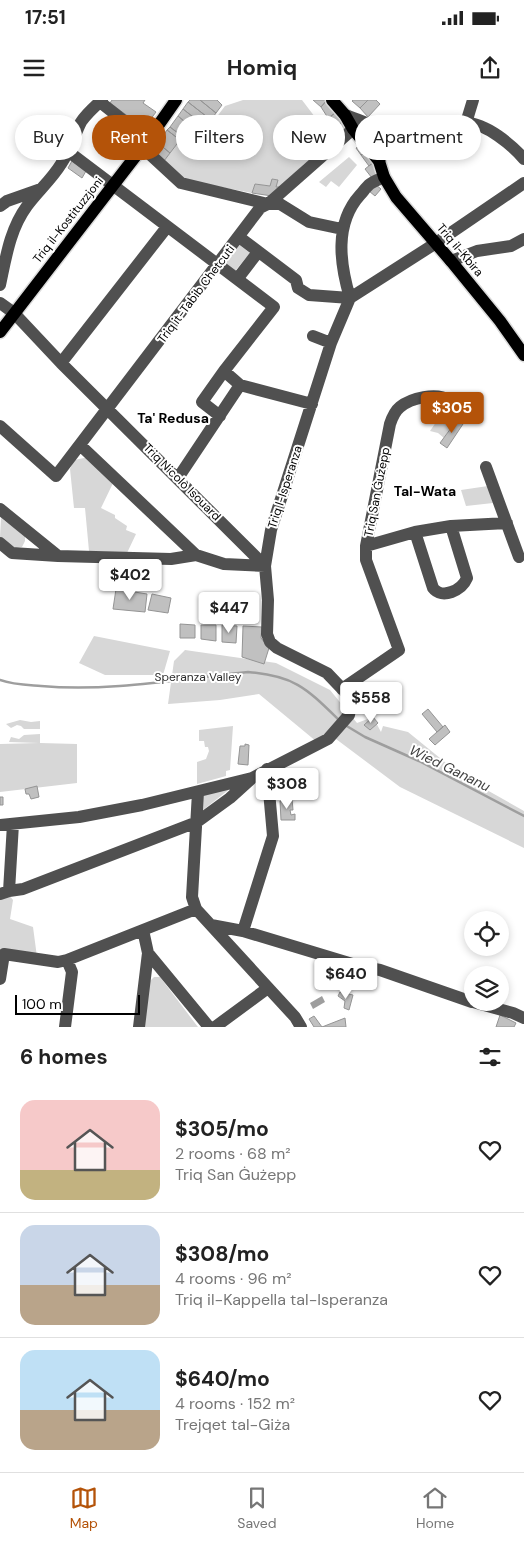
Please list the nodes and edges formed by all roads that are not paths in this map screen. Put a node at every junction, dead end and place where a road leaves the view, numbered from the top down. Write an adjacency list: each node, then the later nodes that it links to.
1 (176, 100): 6 (main road, Triq il-Kostituzzjoni)
2 (332, 100): 7 (main road, Triq il-Kbira)
3 (473, 100): 8 (street)
4 (95, 102): 5 (street); 10 (street)
5 (111, 115)
6 (165, 115)
7 (345, 115): 9 (street); 12 (main road, Triq il-Kbira)
8 (468, 115)
9 (355, 118)
10 (82, 122)
11 (481, 127): 13 (street)
12 (352, 129): 18 (main road, Triq il-Kbira); 23 (street, Triq it-Tabib Chetcuti)
13 (524, 159)
14 (63, 160): 22 (street)
15 (80, 160): 21 (street)
16 (132, 160): 21 (main road, Triq il-Kostituzzjoni)
17 (161, 160): 23 (street)
18 (379, 161): 19 (main road, Triq il-Kbira)
19 (384, 177): 26 (street); 29 (main road, Triq il-Kbira)
20 (524, 183): 29 (street)
21 (113, 185): 25 (street); 37 (main road, Triq il-Kostituzzjoni)
22 (44, 188): 24 (street); 34 (street)
23 (268, 204): 26 (street); 27 (street, Triq it-Tabib Chetcuti)
24 (0, 206)
25 (167, 227): 32 (street); 42 (street)
26 (342, 229): 35 (street)
27 (239, 237): 30 (street); 32 (street, Triq it-Tabib Chetcuti)
28 (524, 239): 31 (street)
29 (436, 243): 31 (main road, Triq il-Kbira); 35 (street)
30 (258, 252): 33 (street, Triq it-Tabib Chetcuti); 35 (street)
31 (452, 261): 41 (main road, Triq il-Kbira)
32 (218, 264): 33 (street); 46 (street, Triq it-Tabib Chetcuti)
33 (238, 278): 43 (street)
34 (0, 284)
35 (350, 298): 40 (street, Triq l-Isperanza)
36 (0, 304): 37 (street, Triq Nicolò Isouard)
37 (14, 313): 38 (main road, Triq il-Kostituzzjoni); 42 (street, Triq Nicolò Isouard)
38 (0, 332)
39 (313, 336): 40 (street)
40 (331, 343): 45 (street, Triq l-Isperanza)
41 (524, 355)
42 (61, 363): 46 (street, Triq Nicolò Isouard)
43 (224, 371): 44 (street); 47 (street)
44 (240, 385): 45 (street); 47 (street)
45 (312, 404): 64 (street, Triq l-Isperanza)
46 (109, 408): 50 (street, Triq it-Tabib Chetcuti); 52 (street, Triq Nicolò Isouard)
47 (220, 416): 52 (street)
48 (466, 416): 59 (street, Triq San Ġużepp)
49 (0, 426): 50 (street, Triq it-Tabib Chetcuti)
50 (80, 445): 61 (street)
51 (486, 467): 54 (street)
52 (178, 478): 64 (street, Triq Nicolò Isouard)
53 (0, 509): 56 (street)
54 (506, 522): 55 (street); 63 (street)
55 (451, 526): 57 (street); 57 (street)
56 (26, 530): 60 (street); 62 (street)
57 (415, 532): 59 (street)
58 (0, 543): 60 (street)
59 (366, 546): 65 (street, Triq San Ġużepp)
60 (12, 553): 62 (street)
61 (196, 555): 62 (street); 64 (street)
62 (58, 556)
63 (519, 557)
64 (265, 566): 65 (street, Triq l-Isperanza)
65 (342, 688): 66 (street, Triq l-Isperanza)
66 (267, 769): 67 (street, Triq l-Isperanza); 76 (street)
67 (252, 778): 68 (street, Triq l-Isperanza); 69 (street)
68 (198, 792): 69 (street); 70 (street, Triq l-Isperanza)
69 (197, 822): 72 (street); 73 (street)
70 (13, 824): 71 (street, Triq l-Isperanza); 72 (street)
71 (0, 825)
72 (4, 893)
73 (196, 910): 74 (street); 75 (street)
74 (211, 925): 76 (street); 80 (street)
75 (143, 930): 77 (street); 78 (street)
76 (242, 931): 81 (street)
77 (148, 953): 85 (street); 86 (street)
78 (67, 960): 79 (street); 84 (street)
79 (0, 978)
80 (268, 988): 87 (street); 88 (street)
81 (464, 999)
82 (506, 1011): 83 (street)
83 (524, 1018)
84 (65, 1027)
85 (139, 1027)
86 (209, 1027)
87 (216, 1027)
88 (301, 1027)

